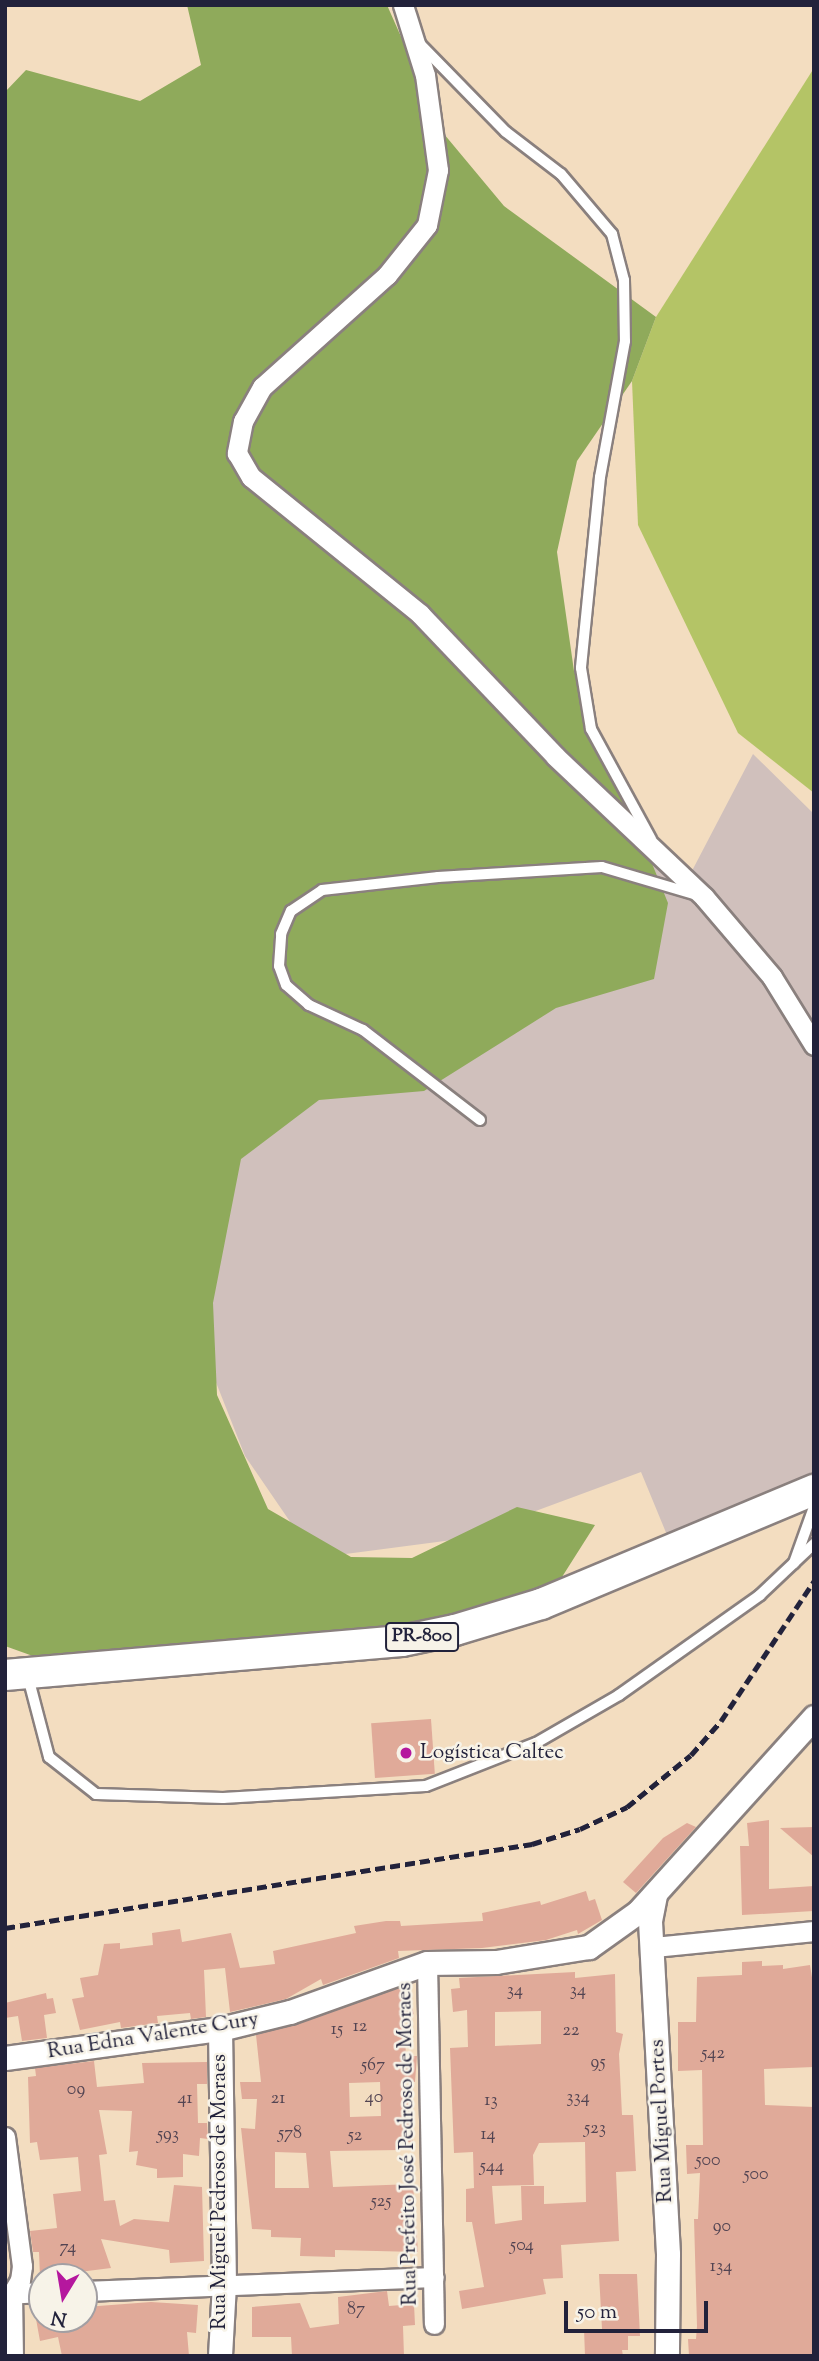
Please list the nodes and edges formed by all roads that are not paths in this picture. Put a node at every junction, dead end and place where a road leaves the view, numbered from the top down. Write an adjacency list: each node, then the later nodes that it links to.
1 (404, 5): 2 (street)
2 (414, 39): 3 (lane); 3 (street)
3 (659, 855): 4 (street)
4 (704, 897): 5 (street); 6 (lane)
5 (814, 1045)
6 (480, 1121)
7 (814, 1490): 11 (main road, PR-800)
8 (814, 1507): 10 (lane)
9 (814, 1544): 10 (lane)
10 (793, 1565): 11 (lane)
11 (16, 1674)
12 (814, 1717): 13 (street, Rua Edna Valente Cury)
13 (662, 1883): 14 (street, Rua Edna Valente Cury); 16 (street, Rua Miguel Portes)
14 (621, 1927): 16 (street); 17 (street, Rua Edna Valente Cury)
15 (814, 1931): 16 (street)
16 (654, 1947): 29 (street, Rua Miguel Portes)
17 (427, 1963): 18 (street, Rua Edna Valente Cury); 21 (street, Rua Prefeito José Pedroso de Moraes)
18 (220, 2029): 19 (street, Rua Edna Valente Cury); 22 (street, Rua Miguel Pedroso de Moraes)
19 (5, 2058)
20 (5, 2137): 25 (street)
21 (434, 2277): 22 (street); 26 (street, Rua Prefeito José Pedroso de Moraes)
22 (224, 2284): 23 (street); 28 (street, Rua Miguel Pedroso de Moraes)
23 (98, 2290)
24 (28, 2293): 25 (street)
25 (8, 2294): 27 (street)
26 (434, 2324)
27 (13, 2356)
28 (220, 2356)
29 (667, 2356)

